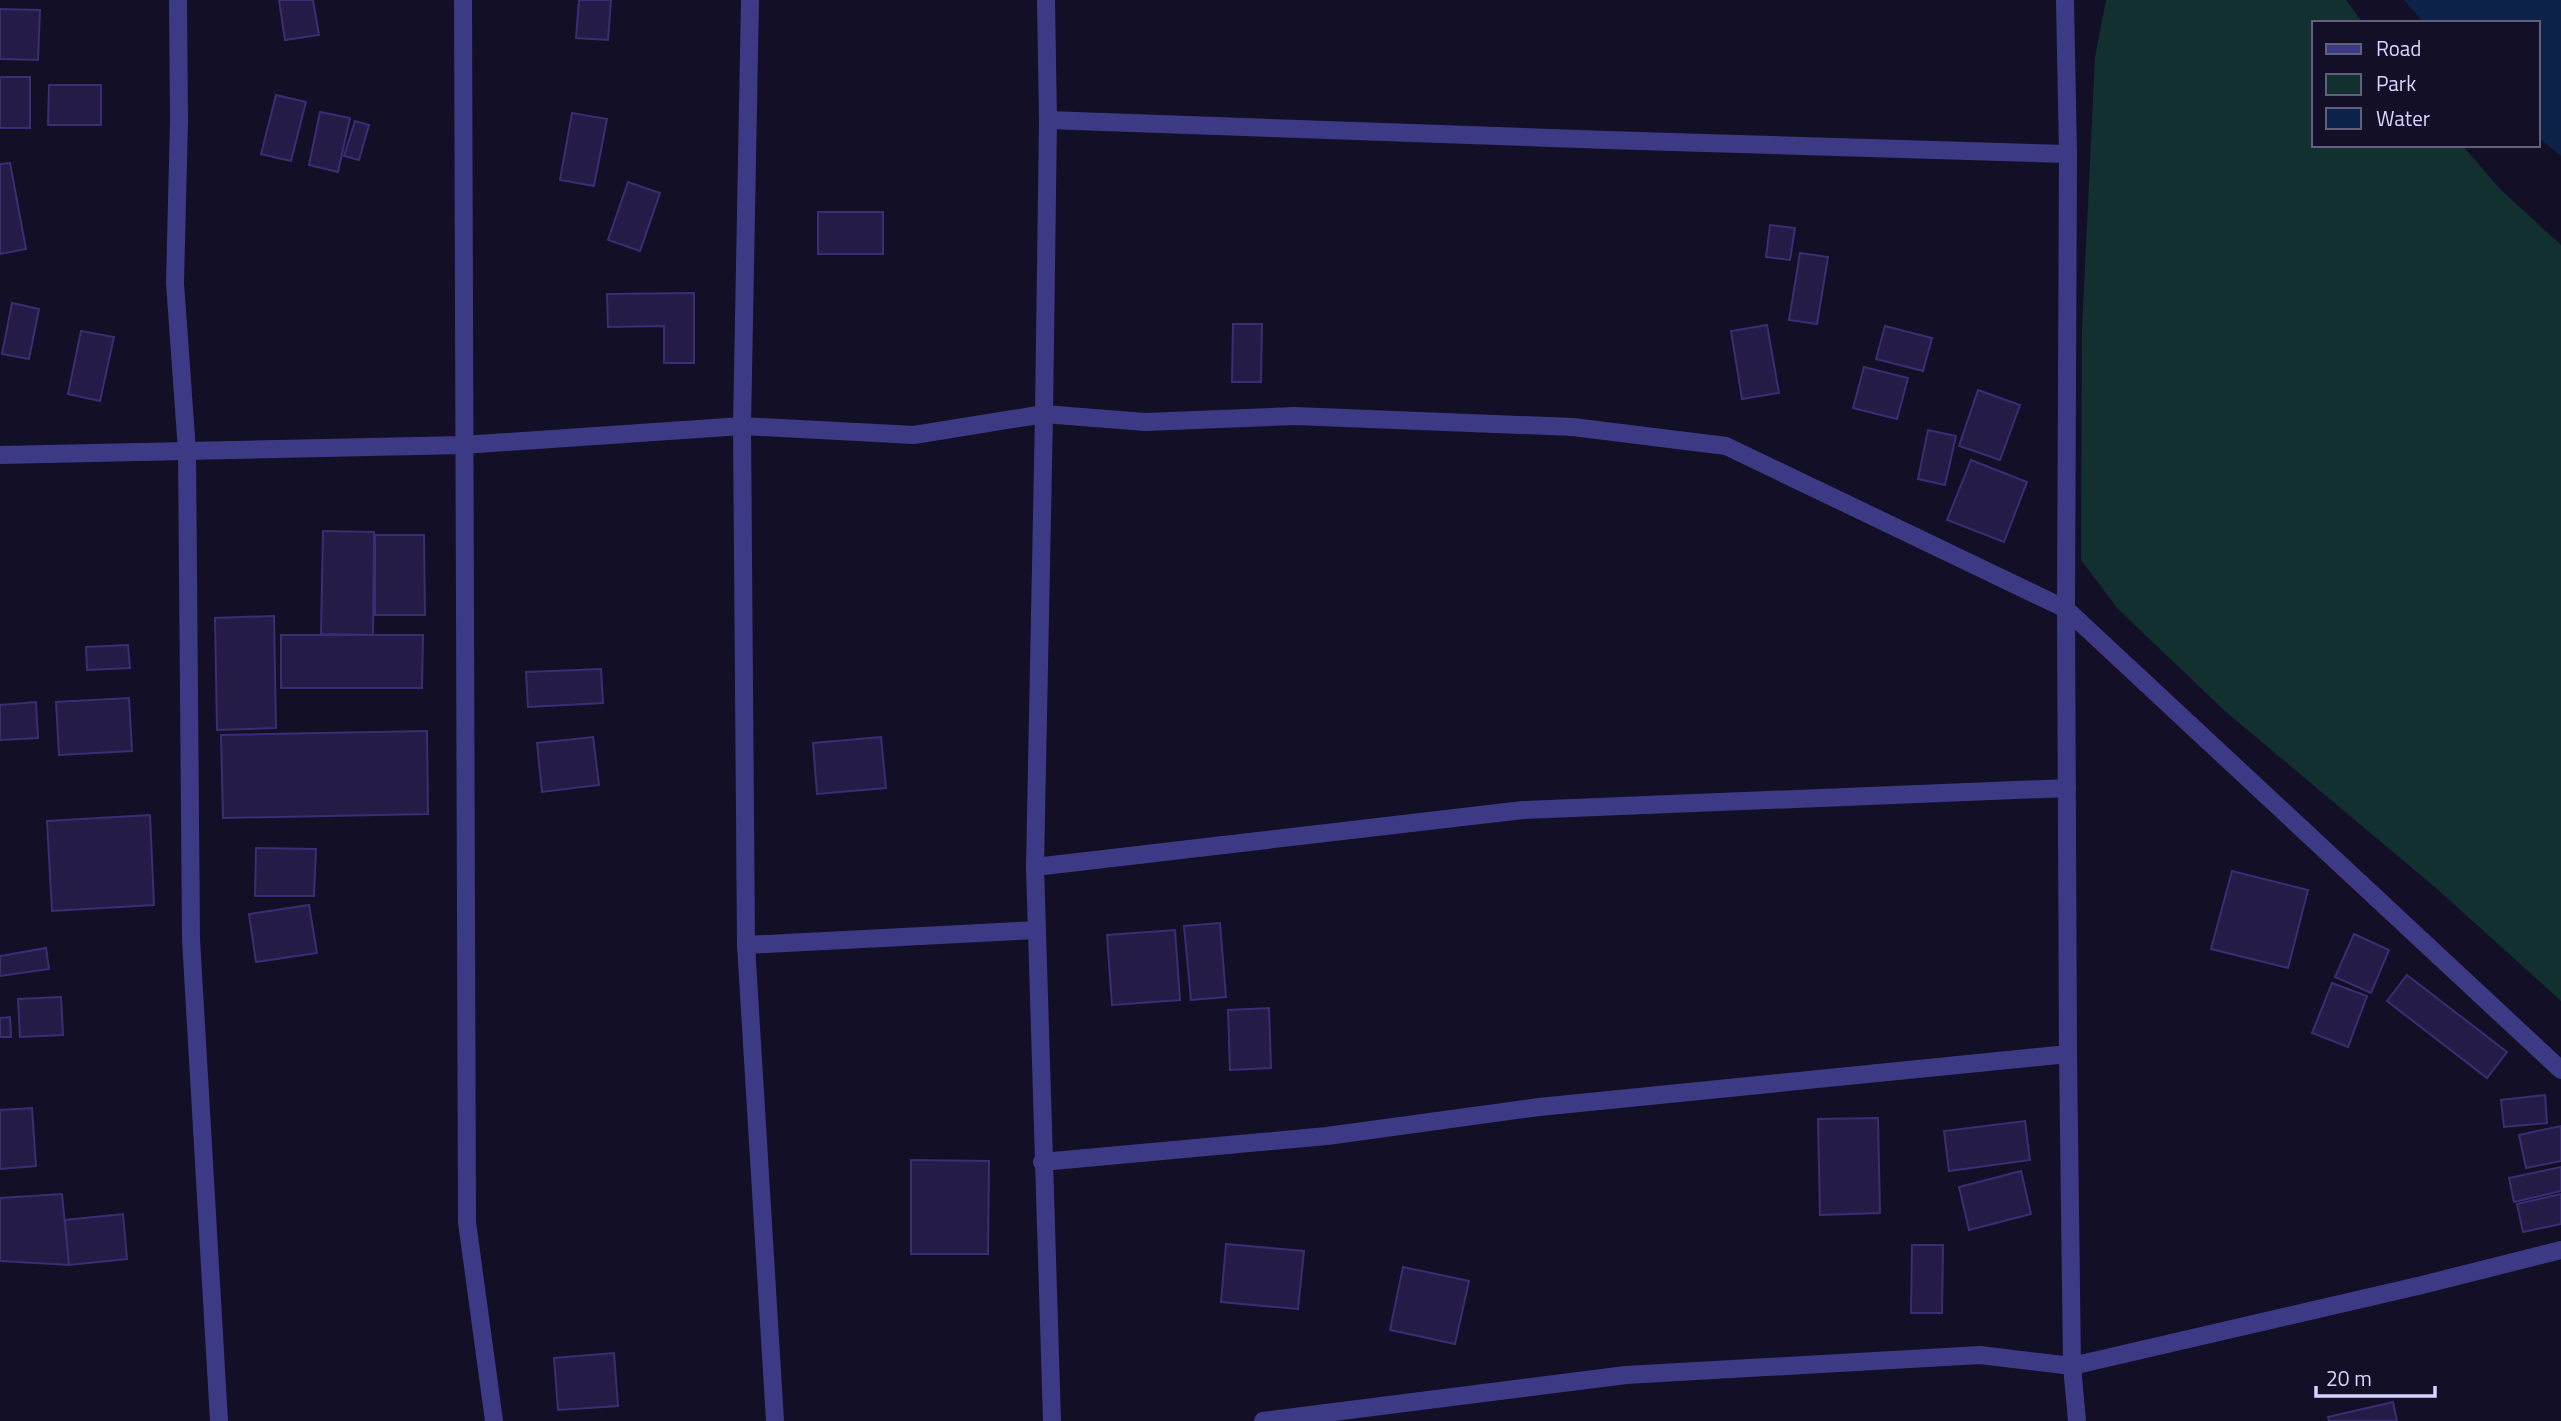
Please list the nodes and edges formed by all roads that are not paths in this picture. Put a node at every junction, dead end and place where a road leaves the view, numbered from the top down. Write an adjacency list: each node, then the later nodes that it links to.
1 (178, 0): 11 (street)
2 (463, 0): 10 (street)
3 (750, 0): 9 (street)
4 (1046, 0): 6 (street)
5 (2065, 0): 7 (street)
6 (1048, 120): 7 (street); 8 (street)
7 (2068, 154): 13 (street)
8 (1044, 414): 9 (street); 13 (street); 15 (street)
9 (742, 426): 10 (street); 17 (street)
10 (463, 445): 11 (street); 24 (street)
11 (187, 451): 12 (street); 23 (street)
12 (0, 455)
13 (2066, 608): 14 (street); 19 (street)
14 (2067, 788): 15 (street); 18 (street)
15 (1035, 867): 16 (street)
16 (1037, 930): 17 (street); 20 (street)
17 (746, 945): 25 (street)
18 (2068, 1054): 20 (street); 22 (street)
19 (2561, 1070)
20 (1042, 1162): 26 (street)
21 (2561, 1250): 22 (street)
22 (2072, 1366): 27 (street); 28 (street)
23 (219, 1421)
24 (494, 1421)
25 (775, 1421)
26 (1052, 1421)
27 (1262, 1421)
28 (2077, 1421)

